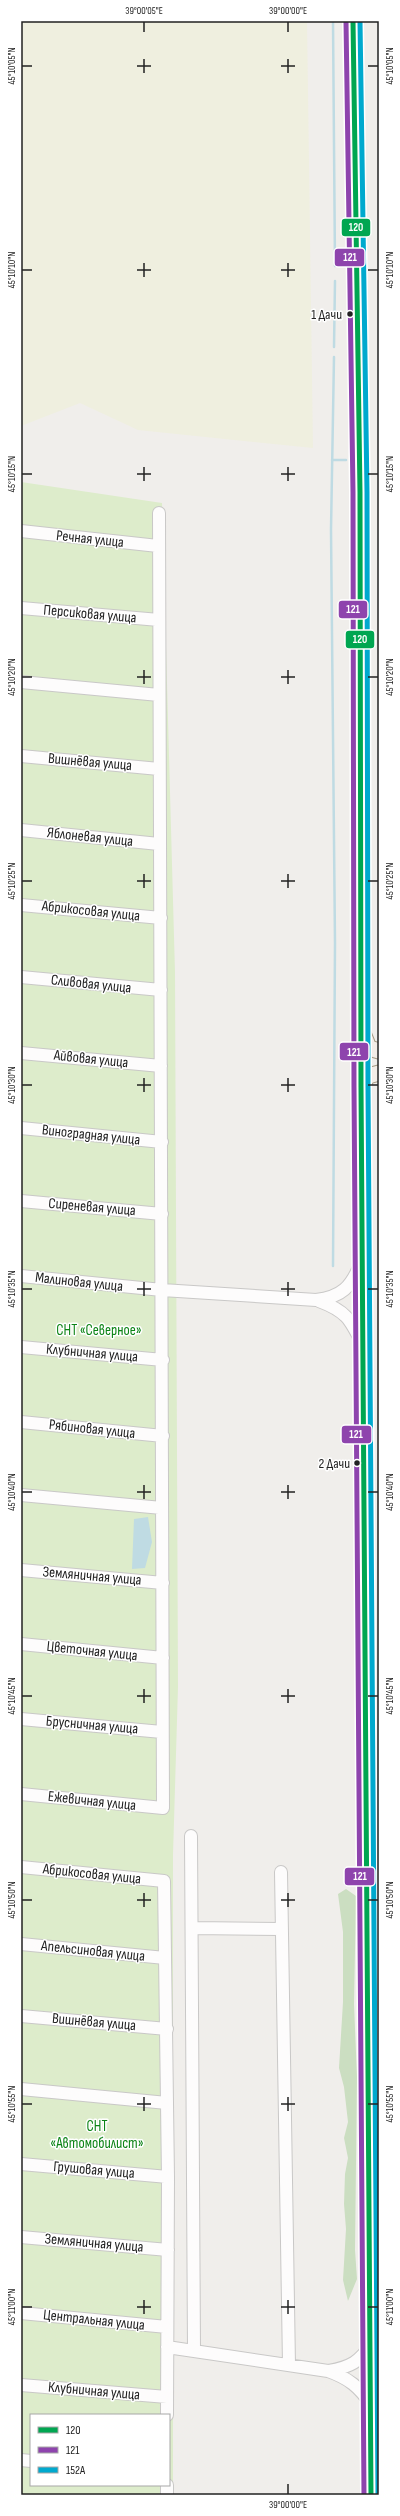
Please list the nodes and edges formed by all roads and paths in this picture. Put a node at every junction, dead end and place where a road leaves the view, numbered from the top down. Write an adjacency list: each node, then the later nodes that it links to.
1 (353, 21): 17 (main road)
2 (158, 513): 4 (street)
3 (21, 532): 4 (street, Речная улица)
4 (158, 546): 6 (street)
5 (21, 608): 6 (street, Персиковая улица)
6 (159, 620): 8 (street)
7 (21, 682): 8 (street)
8 (159, 695): 10 (street)
9 (21, 756): 10 (street, Вишнёвая улица)
10 (159, 769): 12 (street)
11 (21, 830): 12 (street, Яблоневая улица)
12 (159, 844): 14 (street)
13 (21, 905): 14 (street, Абрикосовая улица)
14 (161, 918): 16 (street)
15 (21, 977): 16 (street, Сливовая улица)
16 (161, 990): 20 (street)
17 (362, 1028): 18 (main road); 22 (main road)
18 (379, 1051)
19 (21, 1053): 20 (street, Айвовая улица)
20 (161, 1066): 24 (street)
21 (379, 1073): 22 (main road)
22 (361, 1087): 27 (main road)
23 (21, 1128): 24 (street, Виноградная улица)
24 (162, 1142): 26 (street)
25 (21, 1201): 26 (street, Сиреневая улица)
26 (162, 1214): 29 (street)
27 (363, 1258): 30 (street); 31 (main road)
28 (21, 1276): 29 (street, Малиновая улица)
29 (162, 1290): 30 (street, Малиновая улица); 33 (street)
30 (316, 1300): 31 (street)
31 (364, 1346): 62 (main road)
32 (21, 1347): 33 (street, Клубничная улица)
33 (163, 1360): 35 (street)
34 (21, 1422): 35 (street, Рябиновая улица)
35 (163, 1436): 37 (street)
36 (21, 1495): 37 (street)
37 (162, 1508): 39 (street)
38 (21, 1570): 39 (street, Земляничная улица)
39 (163, 1583): 41 (street)
40 (21, 1644): 41 (street, Цветочная улица)
41 (163, 1658): 43 (street)
42 (21, 1719): 43 (street, Брусничная улица)
43 (162, 1732): 44 (street, Ежевичная улица)
44 (21, 1794)
45 (191, 1836): 48 (street)
46 (21, 1867): 51 (street, Абрикосовая улица)
47 (282, 1872): 49 (street)
48 (192, 1928): 49 (street); 64 (street)
49 (281, 1929): 65 (street)
50 (21, 1944): 51 (street, Апельсиновая улица)
51 (165, 1958): 53 (street)
52 (21, 2016): 53 (street, Вишнёвая улица)
53 (167, 2029): 55 (street)
54 (21, 2089): 55 (street)
55 (167, 2103): 57 (street)
56 (21, 2164): 57 (street, Грушовая улица)
57 (168, 2177): 59 (street)
58 (21, 2237): 59 (street, Земляничная улица)
59 (168, 2250): 61 (street)
60 (21, 2312): 61 (street, Центральная улица)
61 (167, 2327): 63 (street)
62 (371, 2344): 66 (street); 69 (main road)
63 (168, 2347): 64 (street); 68 (street)
64 (194, 2351): 65 (street)
65 (289, 2365): 66 (street)
66 (328, 2371): 69 (street)
67 (21, 2385): 68 (street, Клубничная улица)
68 (167, 2397): 70 (street)
69 (371, 2406): 71 (main road)
70 (167, 2414)
71 (371, 2495)

